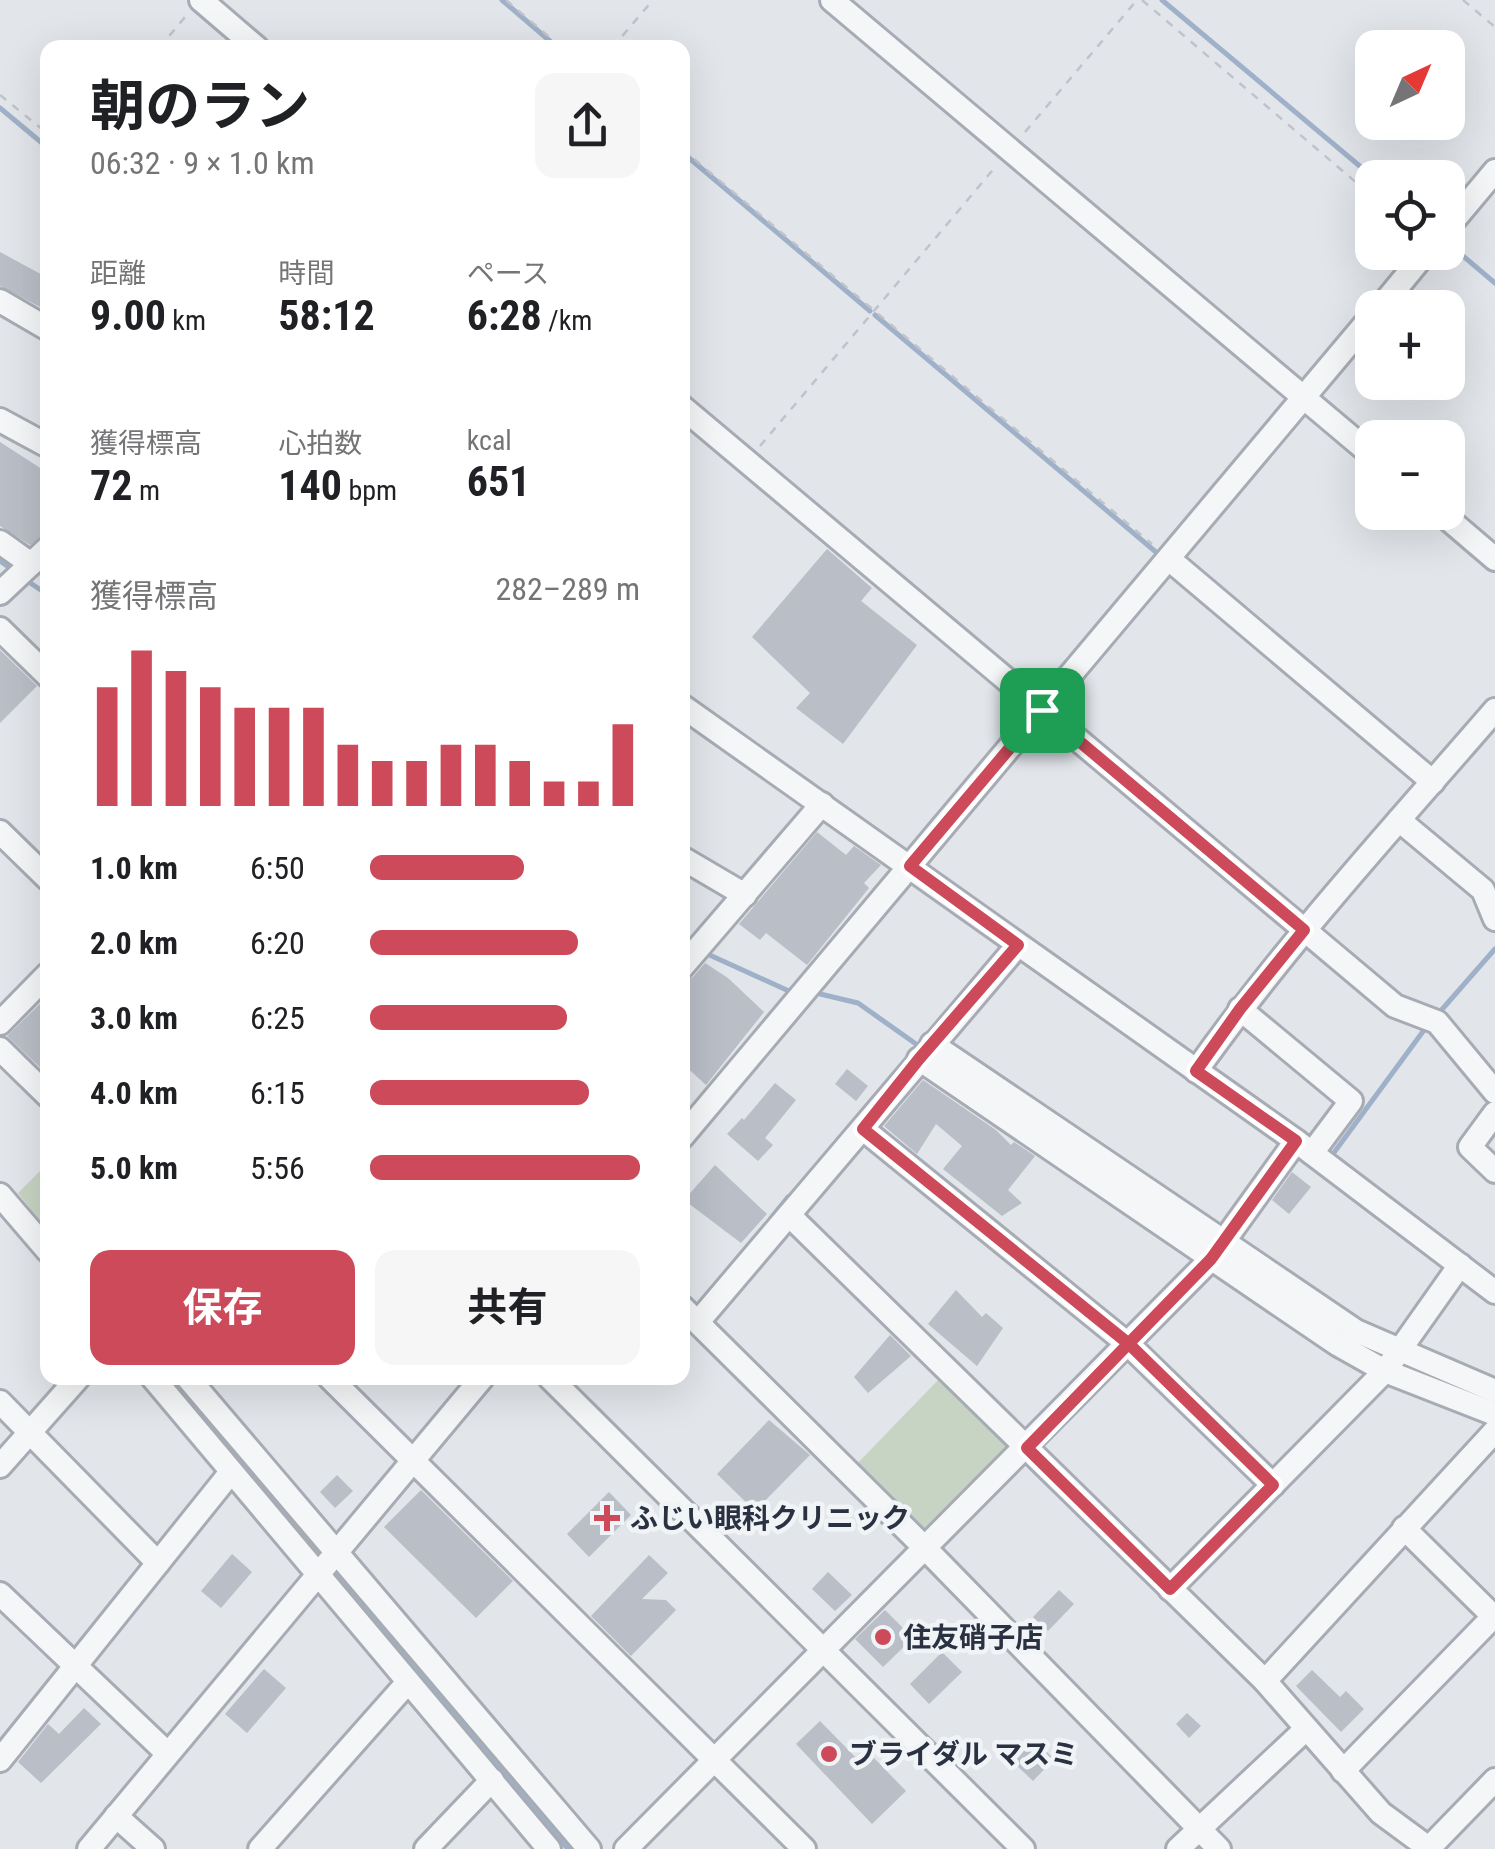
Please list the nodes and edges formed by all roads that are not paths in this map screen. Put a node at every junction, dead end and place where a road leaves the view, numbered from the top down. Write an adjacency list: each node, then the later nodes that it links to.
1 (832, 0): 11 (street)
2 (196, 5): 3 (street)
3 (246, 40)
4 (1495, 171): 5 (street)
5 (1465, 207)
6 (1411, 270): 7 (street)
7 (1395, 290)
8 (4, 311): 9 (street)
9 (40, 326)
10 (1355, 336): 11 (street)
11 (1304, 398): 14 (street); 19 (street)
12 (690, 413): 24 (street)
13 (0, 420): 15 (street)
14 (1355, 441)
15 (40, 442)
16 (1462, 530): 20 (street)
17 (0, 542): 18 (street)
18 (40, 556): 21 (street)
19 (1169, 558): 24 (street); 27 (street)
20 (1495, 558)
21 (2, 587)
22 (0, 629): 23 (street)
23 (40, 668)
24 (1042, 710): 32 (street); 36 (street)
25 (1495, 710): 27 (street)
26 (690, 712): 28 (street)
27 (1433, 782): 29 (street)
28 (822, 804): 32 (street); 34 (street)
29 (1399, 820): 35 (street); 36 (street)
30 (0, 832): 33 (street)
31 (690, 863): 34 (street)
32 (910, 866): 37 (street); 48 (street)
33 (40, 871)
34 (745, 895): 38 (street)
35 (1495, 920)
36 (1304, 930): 40 (street); 46 (street)
37 (1018, 945): 43 (street); 44 (street)
38 (690, 958)
39 (40, 982): 41 (street)
40 (1240, 1009): 44 (street); 50 (street)
41 (0, 1023)
42 (0, 1049): 45 (street)
43 (925, 1052): 49 (street); 55 (street)
44 (1196, 1071): 50 (street)
45 (40, 1088)
46 (1495, 1092)
47 (1495, 1113): 51 (street)
48 (690, 1128)
49 (863, 1129): 53 (street); 59 (street)
50 (1304, 1147): 55 (street); 56 (street)
51 (1495, 1171)
52 (0, 1194): 54 (street)
53 (789, 1215): 58 (street); 73 (street)
54 (40, 1242)
55 (1218, 1250): 59 (street); 60 (street); 61 (street)
56 (1460, 1265): 57 (street); 60 (street)
57 (1495, 1292)
58 (690, 1314): 79 (street)
59 (1129, 1344): 73 (street); 77 (street)
60 (1399, 1350): 61 (street); 68 (street)
61 (1385, 1370): 70 (street); 77 (street)
62 (72, 1385): 72 (street)
63 (159, 1385): 76 (street)
64 (194, 1385): 80 (street)
65 (337, 1385): 74 (street)
66 (476, 1385): 74 (street)
67 (557, 1385): 86 (street)
68 (1495, 1391)
69 (0, 1402): 72 (street)
70 (1495, 1414)
71 (1495, 1431): 78 (street)
72 (31, 1433): 75 (street); 81 (street)
73 (1027, 1448): 79 (street); 83 (street)
74 (413, 1459): 80 (street); 93 (street)
75 (0, 1466)
76 (232, 1472): 81 (street); 82 (street)
77 (1273, 1485): 83 (street)
78 (1404, 1528): 85 (street); 88 (street)
79 (926, 1548): 86 (street); 98 (street)
80 (336, 1552): 82 (street); 105 (street)
81 (158, 1563): 87 (street)
82 (317, 1575): 89 (street); 92 (street)
83 (1170, 1589): 88 (street)
84 (0, 1594): 87 (street)
85 (1495, 1617): 94 (street)
86 (824, 1650): 93 (street); 108 (street)
87 (74, 1667): 91 (street); 92 (street)
88 (1265, 1680): 90 (street)
89 (408, 1682): 95 (street); 102 (street)
90 (1306, 1730): 94 (street); 98 (street)
91 (4, 1745)
92 (166, 1752): 97 (street)
93 (715, 1760): 106 (street); 107 (street)
94 (1344, 1771): 99 (street)
95 (492, 1780): 103 (street); 104 (street)
96 (1495, 1780): 99 (street)
97 (116, 1816): 100 (street); 101 (street)
98 (1198, 1828): 109 (street); 110 (street)
99 (1429, 1848)
100 (89, 1849)
101 (153, 1849)
102 (260, 1849)
103 (426, 1849)
104 (550, 1849)
105 (589, 1849)
106 (626, 1849)
107 (804, 1849)
108 (1023, 1849)
109 (1178, 1849)
110 (1219, 1849)

